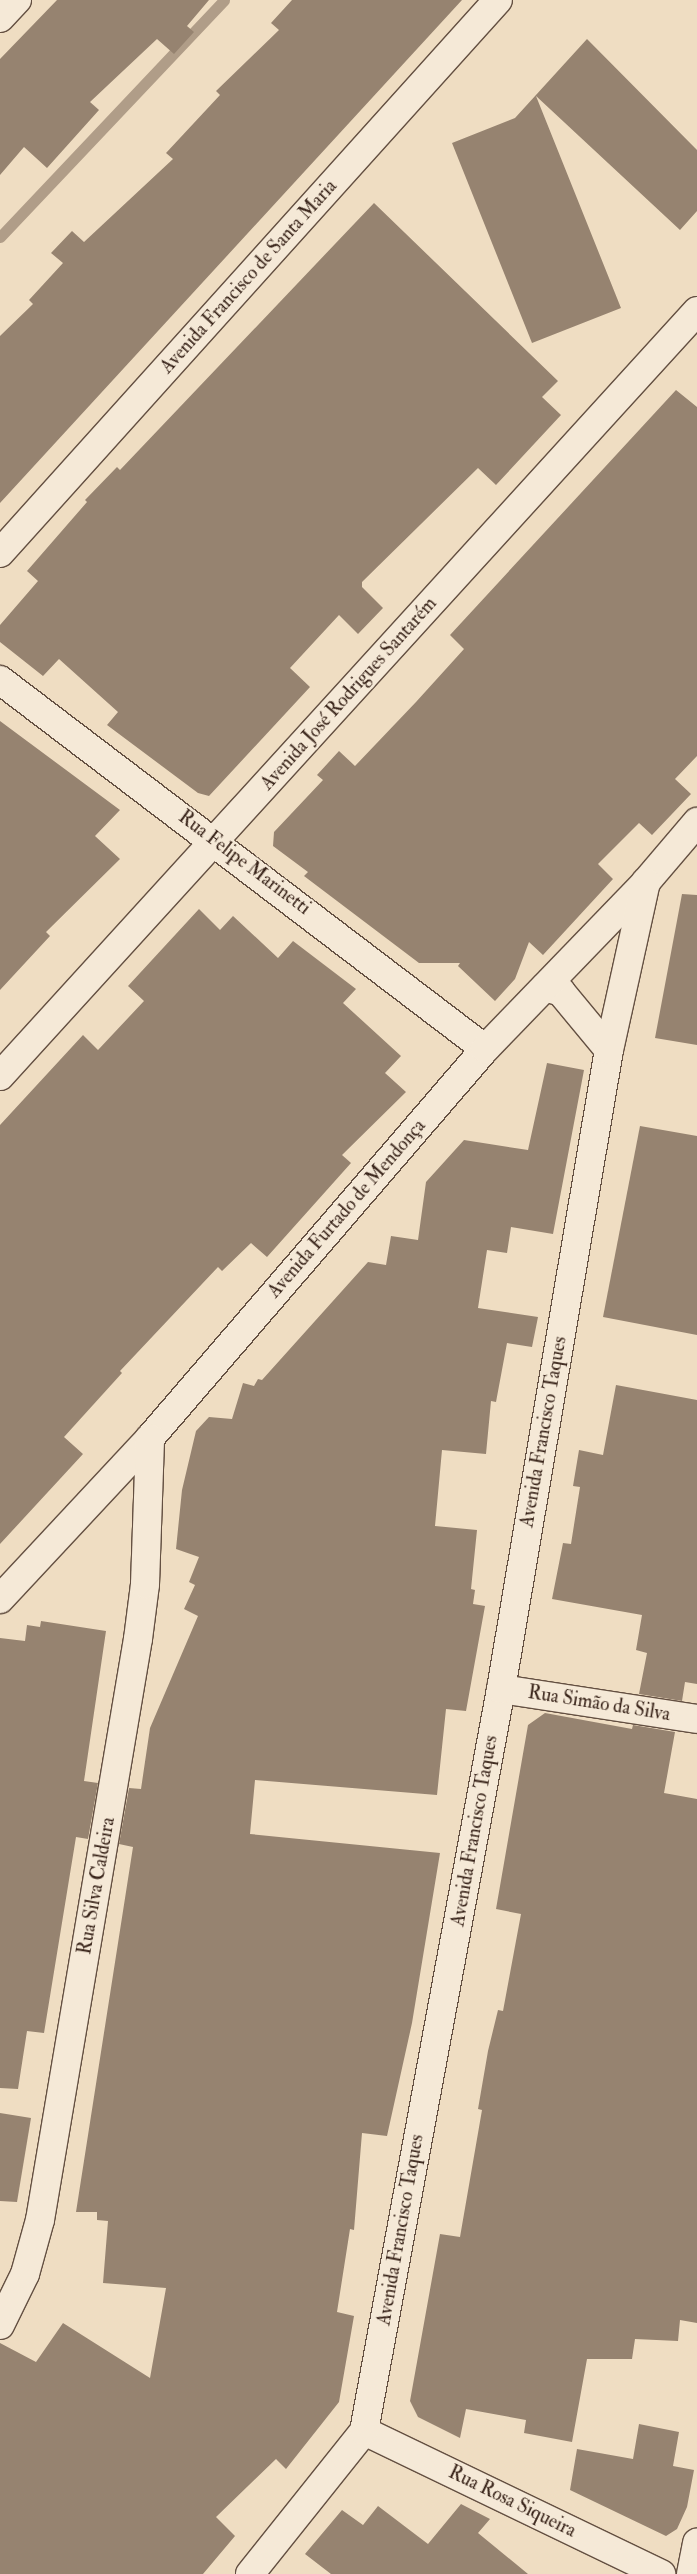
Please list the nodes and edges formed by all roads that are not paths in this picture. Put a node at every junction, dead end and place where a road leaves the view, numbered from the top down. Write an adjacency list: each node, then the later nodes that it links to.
1 (17, 0): 3 (street)
2 (498, 0): 5 (street, Avenida Francisco de Santa Maria)
3 (0, 18)
4 (697, 311): 8 (street, Avenida José Rodrigues Santarém)
5 (0, 553)
6 (0, 680): 8 (street, Rua Felipe Marinetti)
7 (697, 822): 9 (street, Avenida Furtado de Mendonça)
8 (216, 840): 11 (street, Rua Felipe Marinetti); 13 (street, Avenida José Rodrigues Santarém)
9 (646, 882): 10 (street, Avenida Furtado de Mendonça); 12 (street, Avenida Francisco Taques)
10 (545, 987): 11 (street, Avenida Furtado de Mendonça); 12 (street)
11 (485, 1049): 14 (street, Avenida Furtado de Mendonça)
12 (609, 1050): 16 (street, Avenida Francisco Taques)
13 (0, 1076)
14 (150, 1438): 15 (street, Avenida Furtado de Mendonça); 18 (street, Rua Silva Caldeira)
15 (0, 1599)
16 (501, 1689): 17 (street, Rua Simão da Silva); 19 (street, Avenida Francisco Taques)
17 (697, 1719)
18 (0, 2325)
19 (364, 2430): 21 (street, Avenida Francisco Taques); 22 (street, Rua Rosa Siqueira)
20 (697, 2543): 23 (street)
21 (250, 2574)
22 (661, 2574)
23 (691, 2574)

